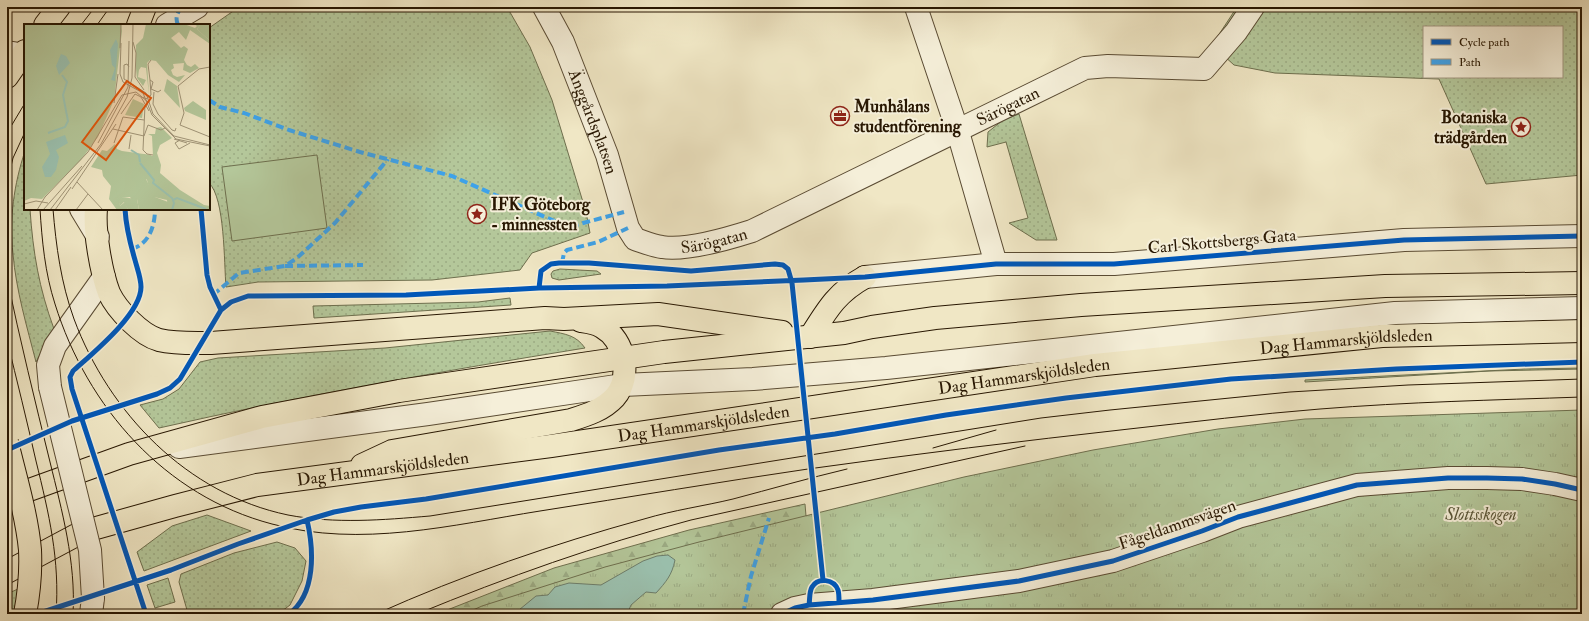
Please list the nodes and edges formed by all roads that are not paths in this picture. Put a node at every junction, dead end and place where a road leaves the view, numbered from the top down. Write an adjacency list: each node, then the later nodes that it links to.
1 (59, 7): 7 (main road)
2 (197, 7): 9 (street)
3 (544, 7): 17 (street, Änggårdsplatsen)
4 (916, 7): 12 (street)
5 (1253, 7): 12 (street, Särögatan)
6 (141, 17): 8 (street)
7 (46, 24)
8 (154, 24)
9 (169, 24)
10 (20, 53): 11 (main road)
11 (7, 77)
12 (958, 132): 17 (street, Särögatan); 18 (street)
13 (82, 210): 16 (street)
14 (96, 210): 16 (main road)
15 (1582, 236): 18 (street, Carl Skottsbergs Gata)
16 (98, 237): 19 (main road)
17 (635, 239)
18 (996, 264): 20 (street, Carl Skottsbergs Gata)
19 (104, 277): 23 (main road); 34 (street, bridge)
20 (865, 277): 25 (main road)
21 (1582, 283): 25 (main road)
22 (1582, 308): 27 (street)
23 (564, 318): 25 (main road); 26 (main road)
24 (1582, 332): 30 (main road, Dag Hammarskjöldsleden)
25 (810, 337): 26 (main road)
26 (623, 358): 27 (main road); 29 (main road)
27 (623, 385): 29 (street); 30 (main road)
28 (7, 442): 35 (main road, bridge)
29 (129, 454): 32 (main road)
30 (342, 474): 33 (main road, Dag Hammarskjöldsleden)
31 (1582, 490): 36 (street, Fågeldammsvägen)
32 (7, 498)
33 (7, 572)
34 (92, 606)
35 (25, 614)
36 (782, 614)

